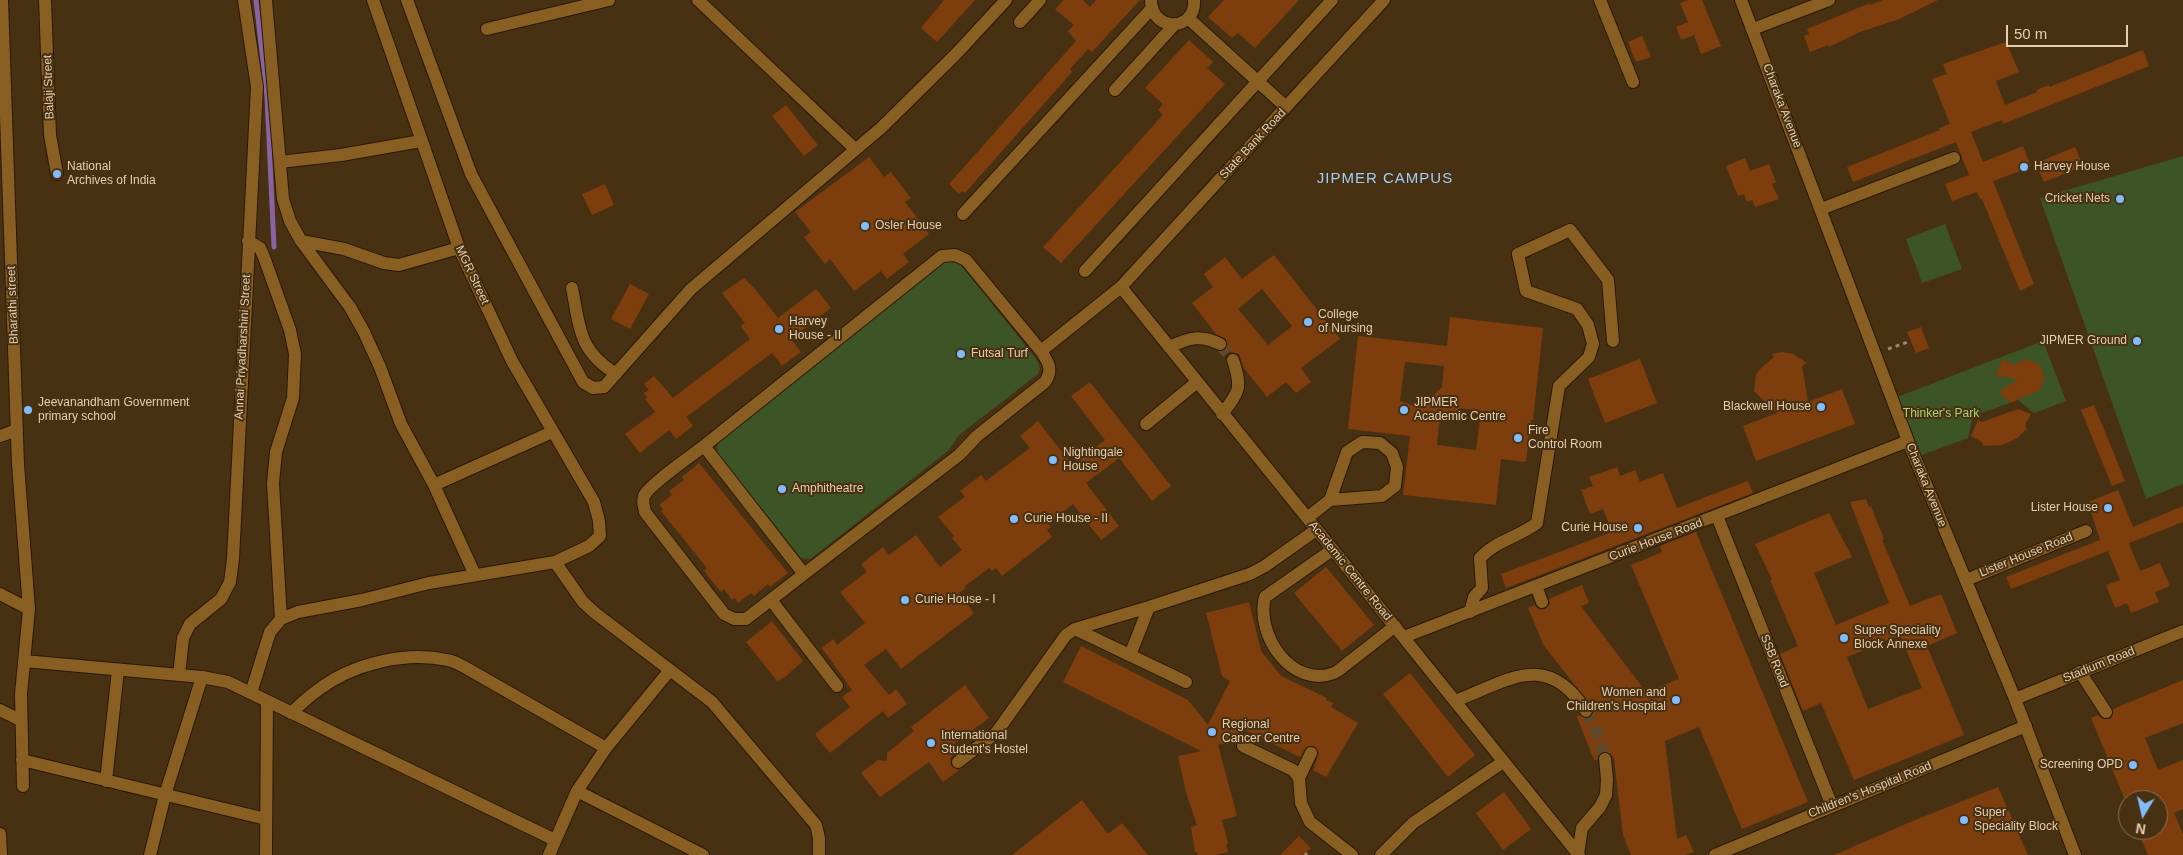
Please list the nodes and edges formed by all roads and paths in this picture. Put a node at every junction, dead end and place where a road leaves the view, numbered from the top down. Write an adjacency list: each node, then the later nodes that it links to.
1 (2, 0): 51 (street, Bharathi street)
2 (46, 0): 31 (street, Balaji Street)
3 (244, 0): 34 (street, Annai Priyadharshini Street)
4 (266, 0): 30 (street)
5 (373, 0): 27 (street, MGR Street)
6 (407, 0): 47 (street)
7 (609, 0): 21 (street)
8 (698, 0): 28 (street)
9 (1006, 0): 28 (street)
10 (1040, 0): 19 (street)
11 (1195, 0): 18 (street)
12 (1332, 0): 23 (street)
13 (1384, 0): 26 (street, State Bank Road)
14 (1600, 0): 24 (street)
15 (1741, 0): 22 (street, Charaka Avenue)
16 (1829, 0): 22 (street)
17 (1151, 4): 20 (street); 33 (street)
18 (1188, 18): 20 (street); 23 (street)
19 (1020, 22)
20 (1175, 24): 25 (street)
21 (487, 29)
22 (1753, 29): 32 (street, Charaka Avenue)
23 (1258, 82): 26 (street); 37 (street)
24 (1633, 82)
25 (1115, 90)
26 (1286, 107): 38 (street, State Bank Road)
27 (421, 141): 30 (street); 36 (street, MGR Street)
28 (855, 149): 47 (street)
29 (1954, 158): 32 (street)
30 (280, 162): 35 (street)
31 (57, 174)
32 (1821, 209): 45 (street, Charaka Avenue)
33 (963, 214)
34 (248, 241): 74 (street); 84 (street, Annai Priyadharshini Street)
35 (301, 242): 36 (street); 56 (street)
36 (458, 248): 52 (street, MGR Street)
37 (1085, 271)
38 (1121, 287): 43 (street, Academic Centre Road); 44 (street, State Bank Road)
39 (572, 288): 47 (street)
40 (1612, 341): 73 (street)
41 (1908, 342): 45 (path)
42 (1220, 344): 43 (street)
43 (1169, 347): 48 (street, Academic Centre Road)
44 (1041, 351): 55 (street); 64 (street)
45 (1875, 353): 54 (street, Charaka Avenue)
46 (1233, 360): 49 (street)
47 (616, 374)
48 (1197, 382): 49 (street, Academic Centre Road); 50 (street)
49 (1222, 414): 59 (street, Academic Centre Road)
50 (1146, 424)
51 (17, 430): 53 (street); 72 (street, Bharathi street)
52 (552, 432): 56 (street); 63 (street, MGR Street)
53 (0, 436)
54 (1908, 441): 58 (street, Curie House Road); 66 (street, Charaka Avenue)
55 (704, 446): 64 (street); 69 (street)
56 (434, 485): 65 (street)
57 (1330, 500): 57 (street); 59 (street)
58 (1717, 516): 67 (street, Curie House Road); 110 (street, SSB Road)
59 (1307, 518): 60 (street, Academic Centre Road)
60 (1316, 530): 62 (street, Academic Centre Road); 71 (street)
61 (2086, 530): 66 (street, Lister House Road)
62 (1332, 550): 75 (street, Academic Centre Road); 75 (street)
63 (555, 562): 65 (street); 82 (street)
64 (804, 574): 69 (street)
65 (475, 575): 74 (street)
66 (1966, 580): 89 (street, Charaka Avenue)
67 (1536, 586): 70 (street); 73 (street, Curie House Road)
68 (0, 594): 72 (street)
69 (771, 600): 87 (street)
70 (1542, 602)
71 (1149, 608): 76 (street); 79 (street)
72 (29, 609): 80 (street, Bharathi street)
73 (1470, 612): 78 (street, Curie House Road)
74 (282, 619): 88 (street)
75 (1395, 626): 78 (street, Academic Centre Road)
76 (1075, 629): 79 (street); 103 (street)
77 (2183, 631): 83 (street, Stadium Road)
78 (1404, 637): 91 (street, Academic Centre Road)
79 (1130, 655): 86 (street)
80 (24, 661): 81 (street); 96 (street, Bharathi street)
81 (118, 670): 84 (street); 106 (street)
82 (670, 670): 99 (street); 119 (street)
83 (2080, 672): 89 (street, Stadium Road); 95 (street)
84 (178, 675): 85 (street)
85 (202, 677): 88 (street); 109 (street)
86 (1186, 682)
87 (837, 686)
88 (251, 693): 90 (street)
89 (2015, 699): 97 (street, Charaka Avenue)
90 (267, 701): 94 (street); 111 (street)
91 (1455, 701): 93 (street); 104 (street, Academic Centre Road)
92 (0, 710): 96 (street)
93 (1586, 711)
94 (291, 712): 99 (street); 113 (street)
95 (2106, 712)
96 (20, 720): 102 (street, Bharathi street)
97 (2026, 726): 110 (street, Children's Hospital Road); 124 (street, Charaka Avenue)
98 (1243, 746): 105 (street)
99 (606, 748): 108 (street)
100 (1311, 753): 105 (street)
101 (1605, 759): 122 (street)
102 (22, 760): 106 (street); 107 (street, Bharathi street)
103 (958, 762)
104 (1503, 762): 121 (street); 122 (street, Academic Centre Road)
105 (1299, 778): 120 (street)
106 (106, 781): 109 (street)
107 (23, 786)
108 (577, 791): 113 (street); 118 (street)
109 (165, 795): 111 (street); 115 (street)
110 (1832, 806): 123 (street, Children's Hospital Road)
111 (266, 819): 116 (street)
112 (0, 834): 114 (street)
113 (555, 840): 117 (street)
114 (1, 855)
115 (150, 855)
116 (266, 855)
117 (550, 855)
118 (703, 855)
119 (819, 855)
120 (1352, 855)
121 (1381, 855)
122 (1578, 855)
123 (1715, 855)
124 (2075, 855)

